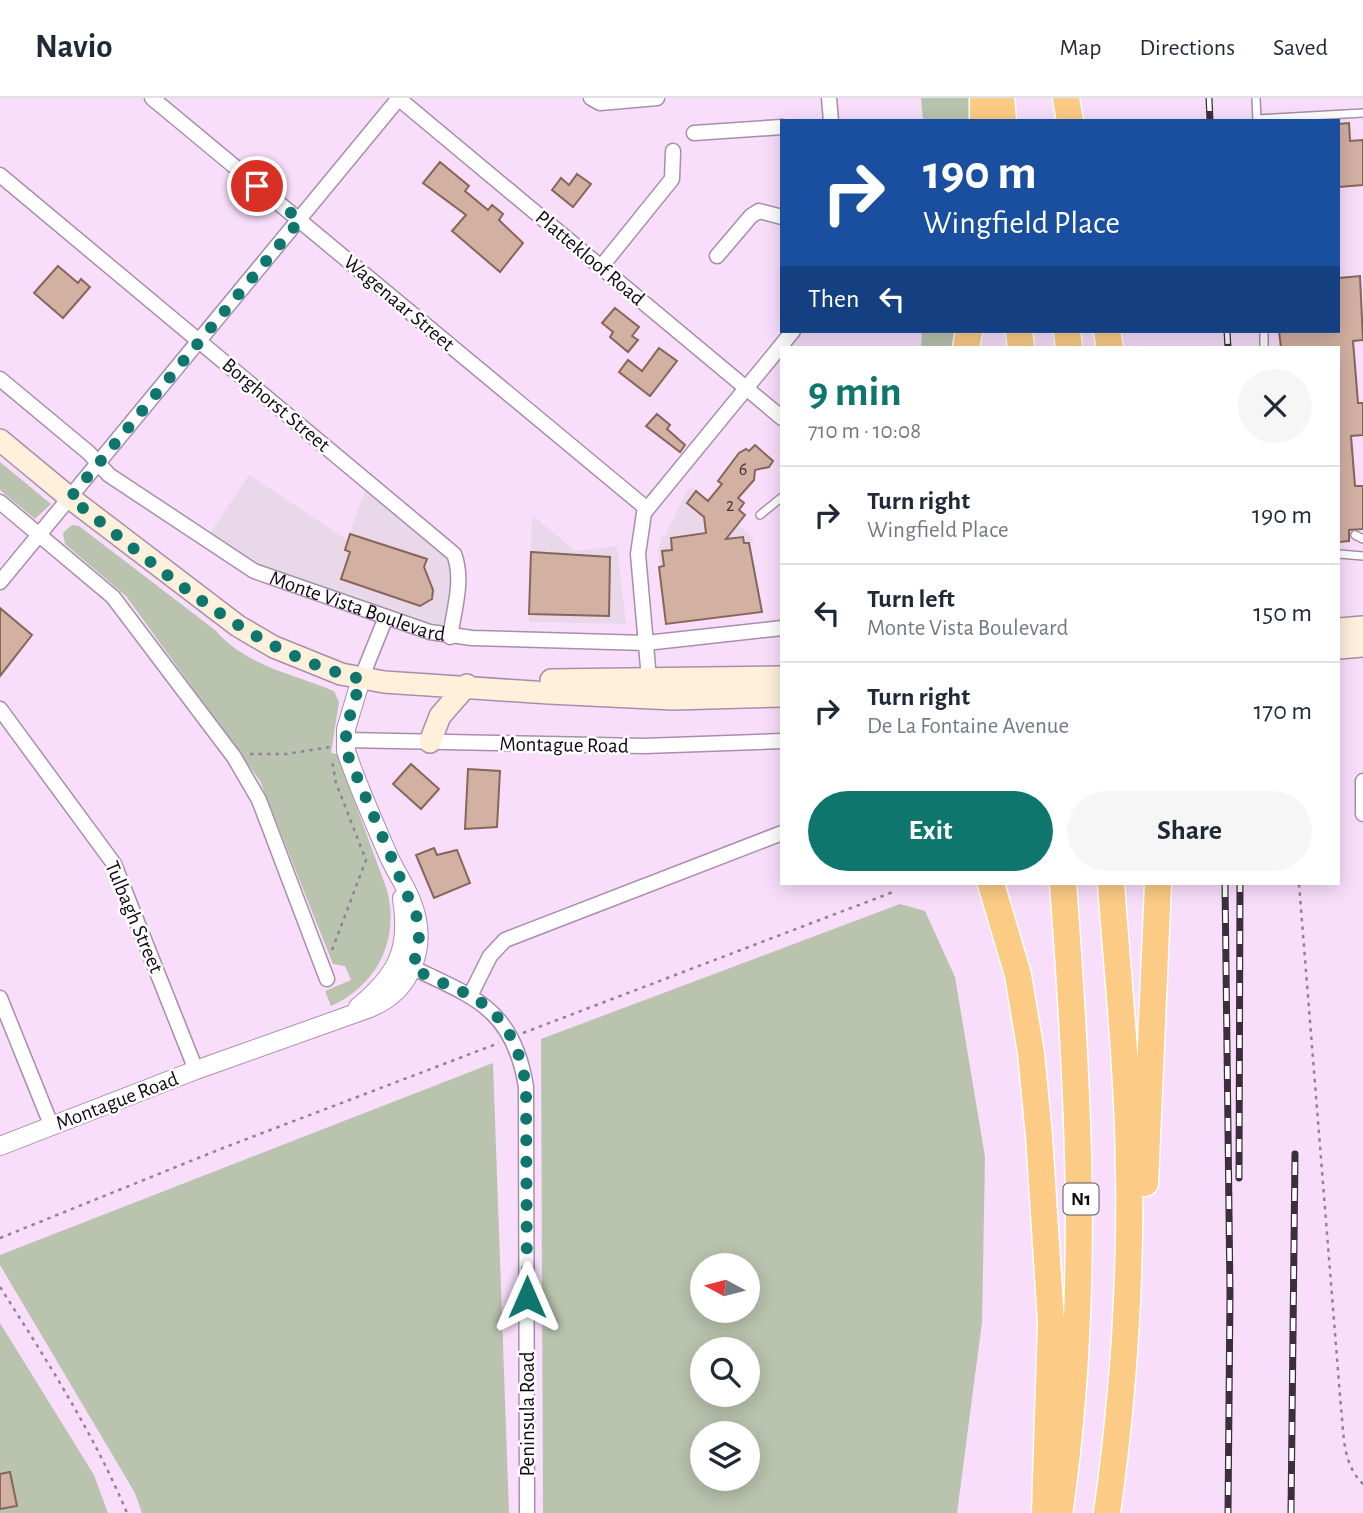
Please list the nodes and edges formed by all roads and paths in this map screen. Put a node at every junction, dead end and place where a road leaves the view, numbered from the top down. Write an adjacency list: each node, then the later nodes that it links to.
1 (152, 98): 24 (street, Wagenaar Street)
2 (399, 98): 24 (street); 26 (street, Plattekloof Road)
3 (590, 98): 4 (street)
4 (657, 98)
5 (830, 98): 12 (street)
6 (983, 98): 13 (highway)
7 (1001, 98): 14 (highway)
8 (1049, 98): 15 (highway)
9 (1066, 98): 16 (highway)
10 (1256, 98): 17 (lane)
11 (1363, 113): 18 (lane)
12 (831, 119)
13 (983, 119)
14 (1003, 119)
15 (1051, 119)
16 (1070, 119)
17 (1257, 119)
18 (1272, 119)
19 (780, 127): 20 (street)
20 (694, 133)
21 (674, 151): 26 (street)
22 (0, 175): 27 (street, Borghorst Street)
23 (780, 216): 25 (street)
24 (300, 220): 27 (street); 37 (street, Wagenaar Street)
25 (717, 256)
26 (601, 267): 30 (street, Plattekloof Road)
27 (199, 341): 33 (street); 47 (street, Borghorst Street)
28 (780, 347): 30 (street)
29 (0, 379): 33 (street, Monte Vista Boulevard)
30 (747, 388): 31 (street, Plattekloof Road); 37 (street)
31 (780, 416)
32 (0, 440): 34 (main road)
33 (99, 465): 34 (street); 43 (street, Monte Vista Boulevard)
34 (70, 498): 39 (street); 52 (main road)
35 (780, 499): 38 (lane)
36 (0, 502): 39 (street)
37 (646, 508): 48 (street)
38 (760, 514)
39 (39, 535): 42 (street); 74 (street)
40 (1340, 554): 41 (lane)
41 (1363, 556)
42 (0, 582)
43 (386, 617): 47 (street, Monte Vista Boulevard); 52 (street)
44 (1363, 627): 46 (main road)
45 (780, 628): 48 (street, Monte Vista Boulevard)
46 (1340, 629)
47 (450, 636): 48 (street, Monte Vista Boulevard)
48 (646, 643): 53 (street)
49 (1363, 646): 50 (main road)
50 (1340, 648)
51 (780, 677): 53 (main road)
52 (361, 679): 54 (main road); 59 (street)
53 (649, 679): 55 (main road); 57 (street)
54 (467, 685): 55 (main road); 61 (main road)
55 (504, 688): 57 (main road)
56 (780, 696): 57 (main road)
57 (673, 699)
58 (0, 709): 79 (street, Tulbagh Street)
59 (345, 740): 61 (street, Montague Road); 73 (street)
60 (780, 741): 61 (street, Montague Road)
61 (430, 742)
62 (243, 755): 72 (path)
63 (1363, 781): 64 (street)
64 (1363, 814)
65 (780, 834): 75 (street)
66 (991, 885): 88 (highway)
67 (1063, 885): 89 (highway, N1)
68 (1111, 885): 84 (highway, N1)
69 (1158, 885): 84 (highway)
70 (1299, 885): 85 (path)
71 (893, 892): 77 (path)
72 (330, 954)
73 (406, 965): 75 (street, Peninsula Road); 79 (street, Montague Road)
74 (327, 979)
75 (470, 996): 87 (street, Peninsula Road)
76 (0, 998): 80 (street)
77 (522, 1034)
78 (502, 1041): 82 (path)
79 (195, 1070): 80 (street, Montague Road)
80 (52, 1126): 81 (street, Montague Road)
81 (0, 1146)
82 (0, 1238)
83 (0, 1287): 86 (path)
84 (1119, 1424): 90 (highway, N1)
85 (1363, 1483)
86 (127, 1513)
87 (527, 1513)
88 (1045, 1513)
89 (1060, 1513)
90 (1107, 1513)

